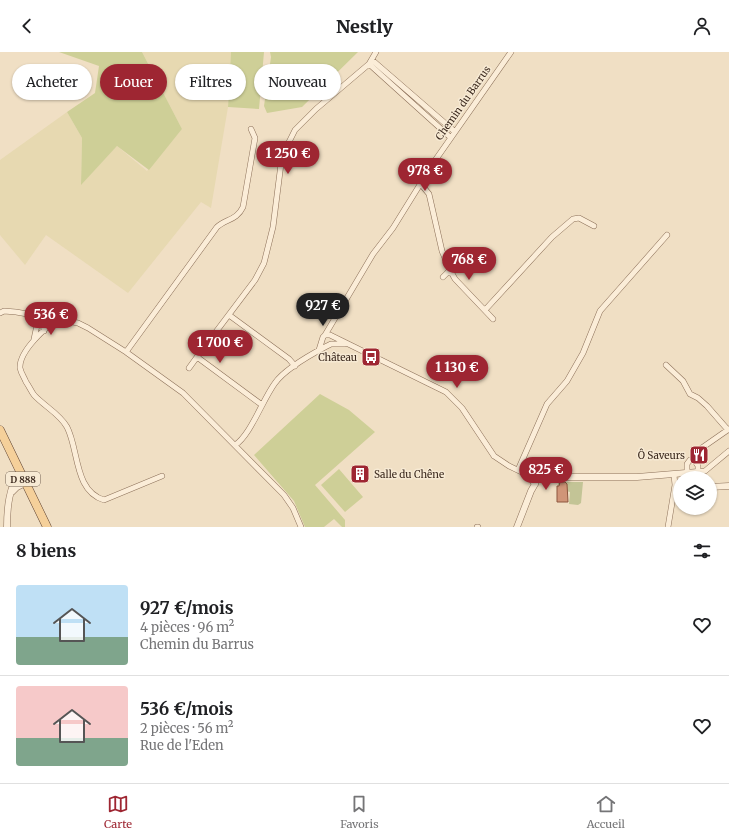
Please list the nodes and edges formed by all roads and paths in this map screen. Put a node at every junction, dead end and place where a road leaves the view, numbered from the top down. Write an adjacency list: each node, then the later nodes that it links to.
1 (376, 52): 3 (street)
2 (511, 52): 6 (street, Chemin du Barrus)
3 (372, 60): 4 (street); 6 (street)
4 (368, 64): 7 (street); 15 (street)
5 (251, 129): 28 (street)
6 (454, 131): 7 (street, Chemin du Barrus)
7 (450, 137): 8 (street, Chemin du Barrus)
8 (420, 183): 11 (street); 19 (street, Chemin du Barrus)
9 (594, 226): 13 (street)
10 (667, 234): 39 (street)
11 (450, 270): 12 (street); 13 (street)
12 (443, 277)
13 (485, 310): 18 (street)
14 (0, 313): 16 (street)
15 (229, 315): 29 (street); 31 (street)
16 (40, 316): 17 (street); 20 (street); 23 (street)
17 (58, 319): 20 (street); 28 (street)
18 (493, 319)
19 (331, 327): 21 (street, Chemin du Barrus); 22 (street)
20 (44, 331): 23 (street)
21 (326, 335): 22 (street); 24 (street)
22 (332, 336): 25 (street); 26 (street)
23 (34, 339): 45 (street)
24 (322, 341): 26 (street); 27 (street)
25 (348, 344): 26 (street); 39 (street)
26 (330, 345): 27 (street)
27 (318, 350): 31 (street)
28 (126, 352): 36 (street)
29 (197, 357): 32 (street); 33 (street)
30 (666, 365): 35 (street)
31 (295, 366): 33 (street)
32 (189, 368)
33 (262, 405): 36 (street)
34 (0, 430): 40 (main road, D 888)
35 (729, 430): 38 (street)
36 (235, 445): 54 (street)
37 (729, 451): 43 (street)
38 (693, 460): 41 (street); 42 (street)
39 (518, 470): 46 (street)
40 (20, 471): 47 (main road, D 888); 51 (street)
41 (687, 471)
42 (698, 471)
43 (706, 471)
44 (673, 475): 46 (street)
45 (162, 476)
46 (535, 481): 55 (street)
47 (25, 483): 51 (street); 53 (main road, D 888)
48 (729, 486): 49 (street)
49 (717, 487)
50 (673, 497): 56 (street)
51 (9, 499): 52 (street)
52 (7, 527)
53 (47, 527)
54 (301, 527)
55 (517, 527)
56 (668, 527)

